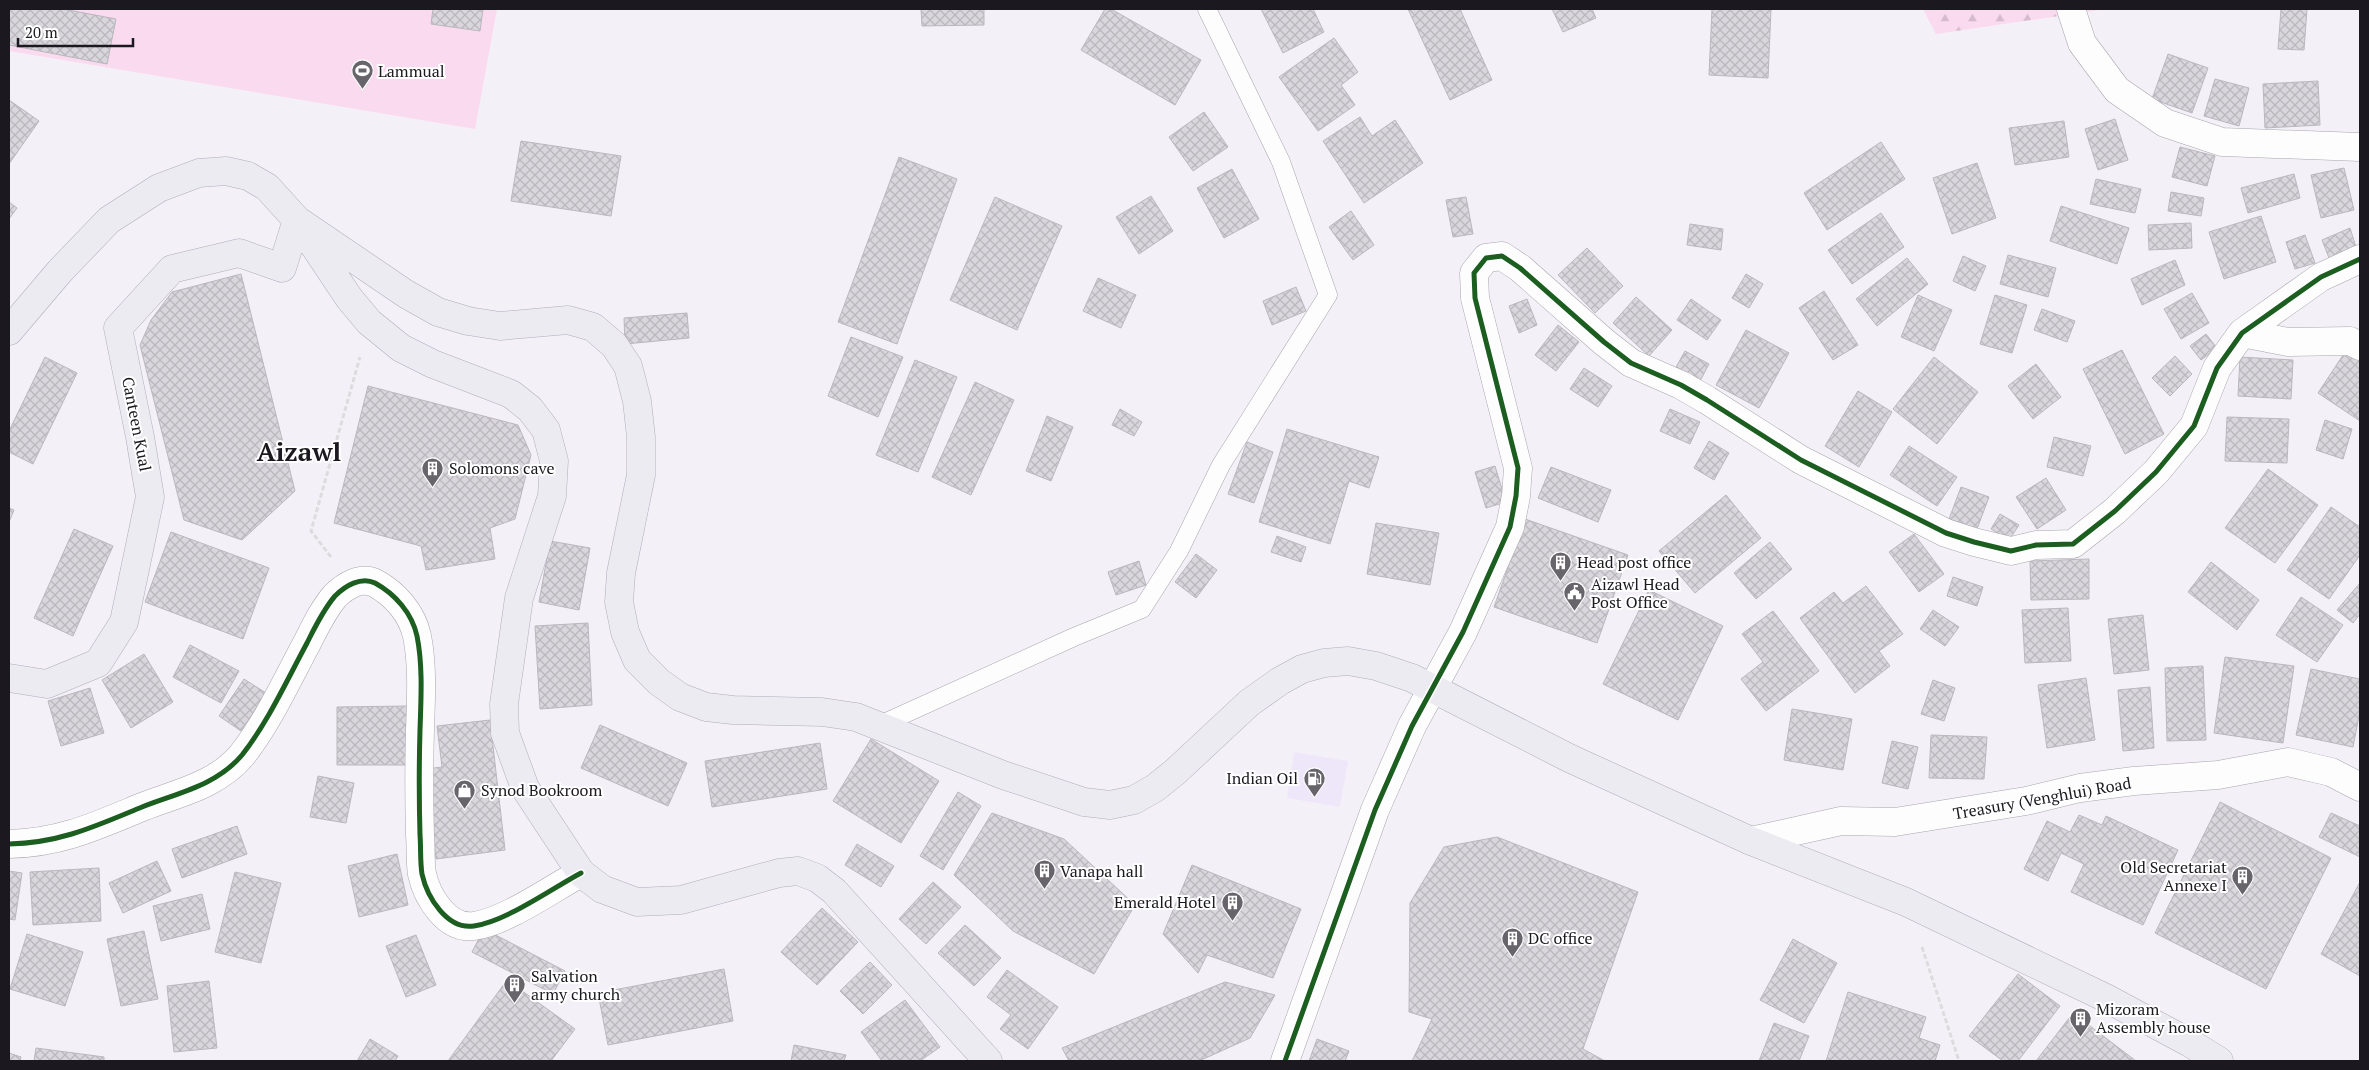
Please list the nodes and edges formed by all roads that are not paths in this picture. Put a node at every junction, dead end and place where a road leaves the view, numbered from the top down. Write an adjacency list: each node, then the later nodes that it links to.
1 (1207, 9): 11 (lane)
2 (2071, 9): 3 (street)
3 (2360, 147)
4 (297, 220): 6 (main road); 9 (main road, Canteen Kual); 11 (main road); 15 (main road)
5 (2360, 259): 7 (street)
6 (9, 331)
7 (2242, 334): 8 (street); 10 (street)
8 (2360, 346)
9 (9, 678)
10 (1432, 688): 11 (main road); 13 (main road); 17 (street)
11 (880, 725)
12 (2360, 787): 13 (street, Treasury (Venghlui) Road)
13 (1751, 841): 18 (main road)
14 (9, 844): 15 (street)
15 (581, 873): 16 (main road)
16 (988, 1061)
17 (1285, 1061)
18 (2220, 1061)

